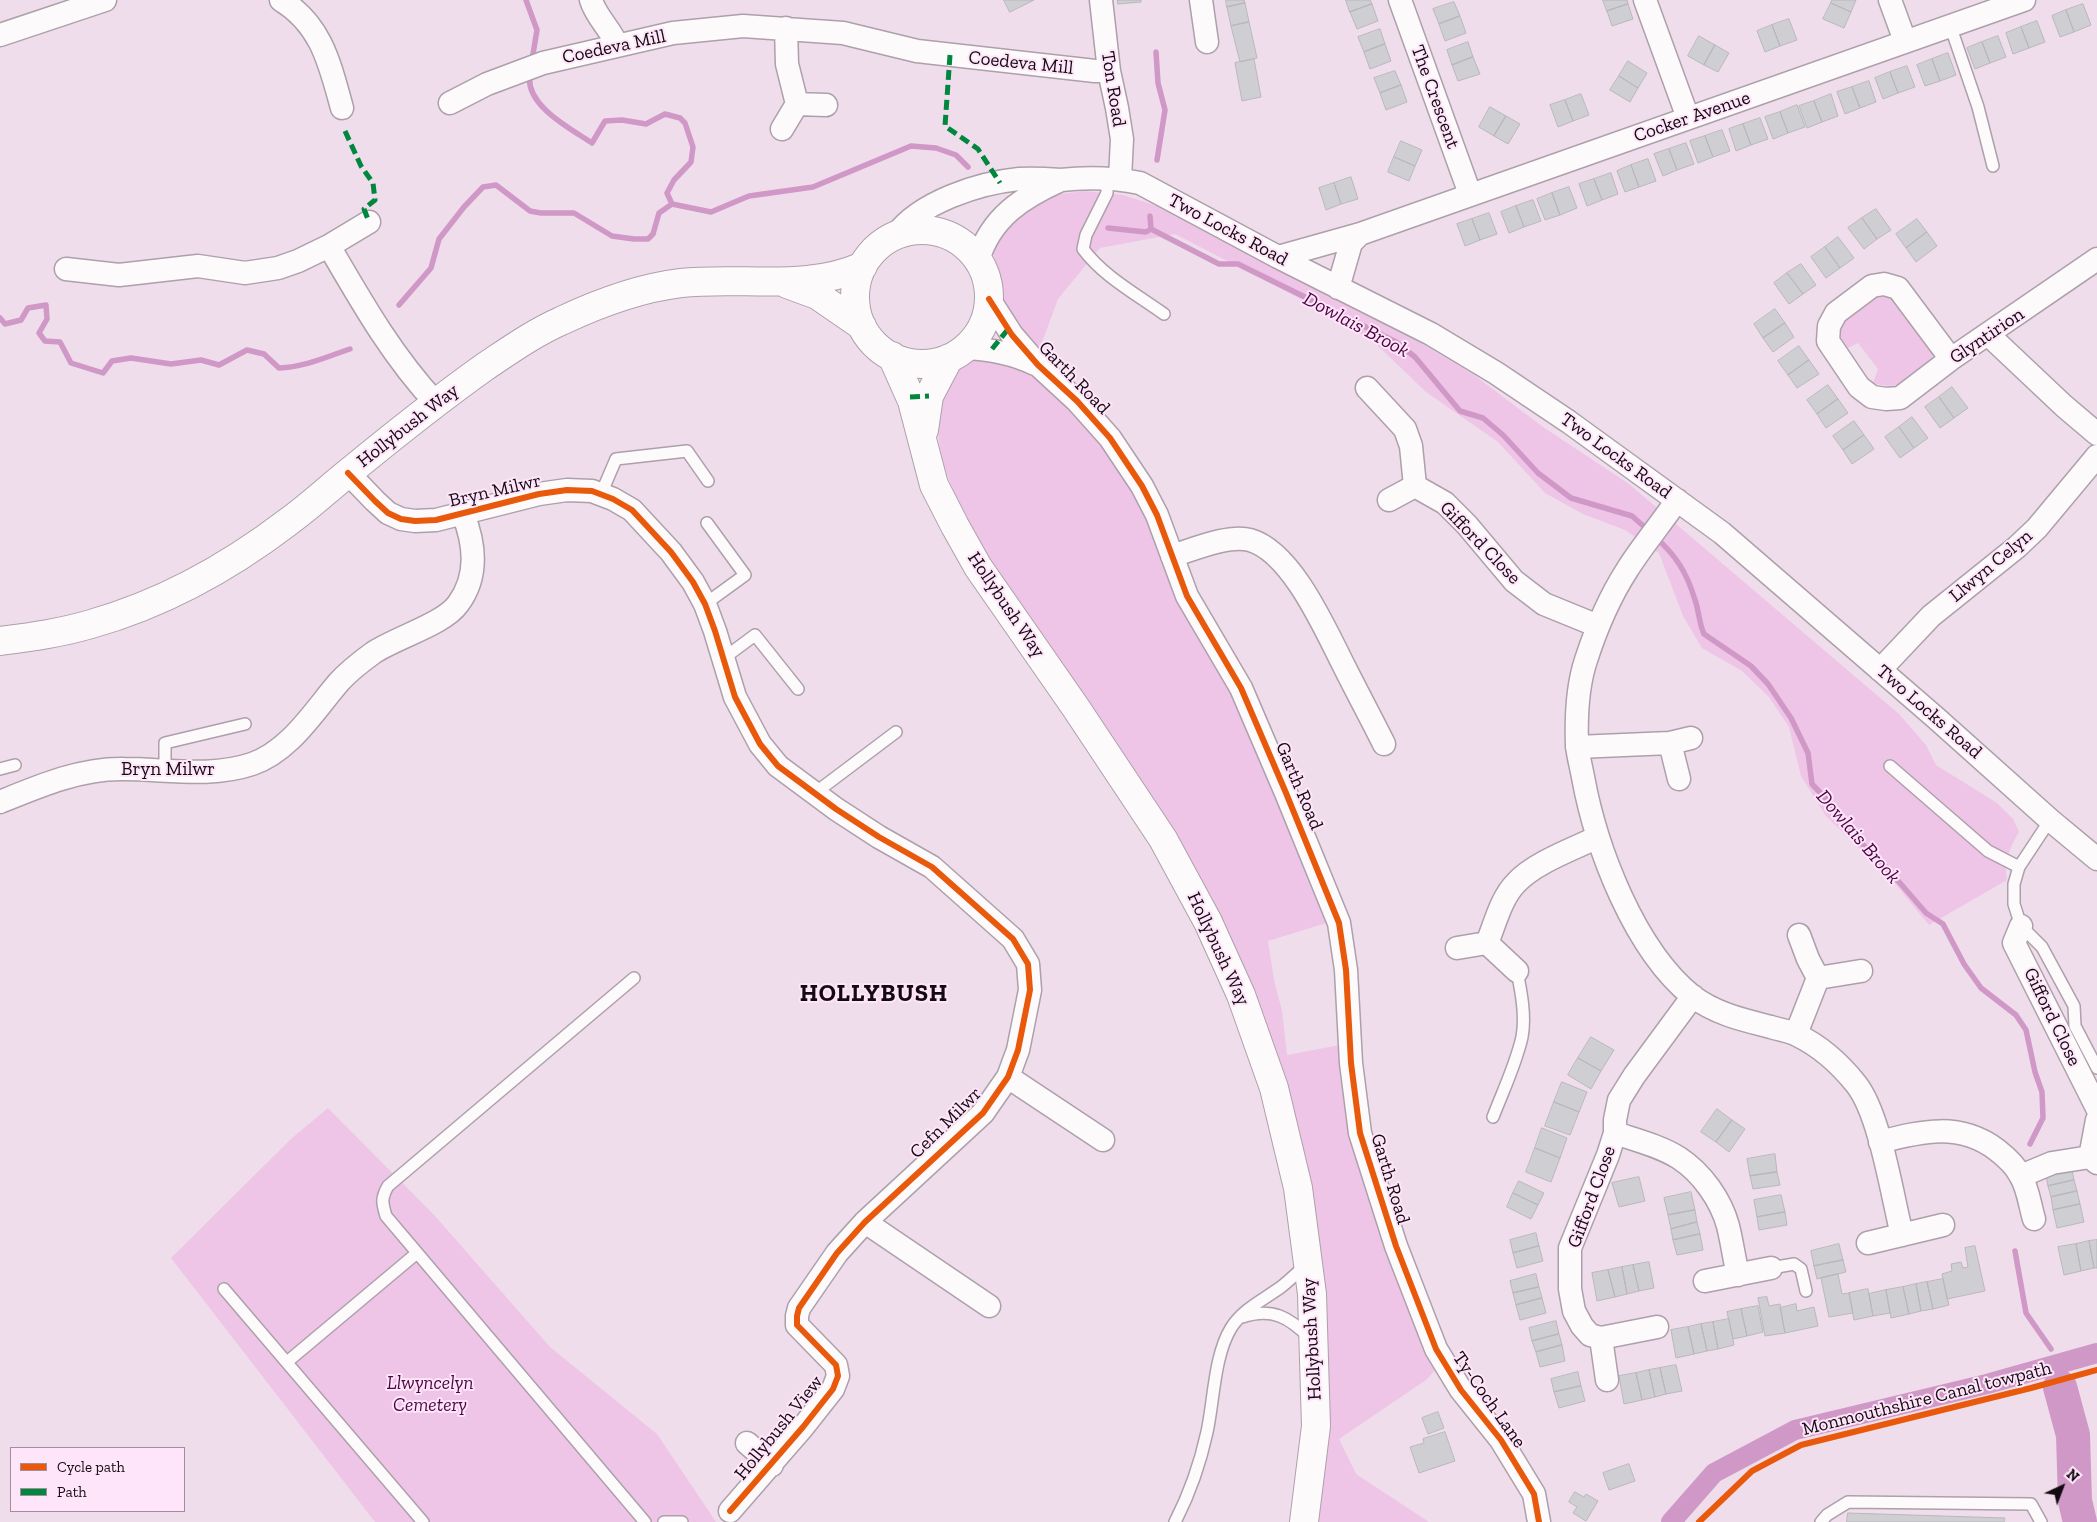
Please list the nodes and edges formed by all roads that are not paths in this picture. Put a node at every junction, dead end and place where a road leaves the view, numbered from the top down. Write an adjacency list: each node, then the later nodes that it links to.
1 (106, 0): 12 (street)
2 (281, 0): 20 (street)
3 (590, 0): 15 (street)
4 (1101, 0): 16 (street, Ton Road)
5 (1201, 0): 14 (street)
6 (1400, 0): 26 (street, The Crescent)
7 (1645, 0): 21 (street)
8 (1890, 0): 13 (street)
9 (2024, 0): 10 (street, Cocker Avenue)
10 (1950, 25): 13 (street, Cocker Avenue); 23 (lane)
11 (786, 28): 15 (street, Coedeva Mill); 16 (street, Coedeva Mill); 18 (street)
12 (0, 35)
13 (1905, 41): 21 (street, Cocker Avenue)
14 (1207, 42)
15 (617, 45): 17 (street, Coedeva Mill)
16 (1108, 71): 24 (street, Ton Road)
17 (450, 103)
18 (797, 104): 19 (street); 22 (street)
19 (826, 104)
20 (342, 108)
21 (1688, 118): 26 (street, Cocker Avenue)
22 (782, 129)
23 (1992, 166)
24 (1114, 179): 25 (street, Two Locks Road); 31 (street, Two Locks Road); 39 (lane)
25 (1062, 180): 29 (street, Two Locks Road); 33 (street, Two Locks Road)
26 (1470, 194): 28 (street, Cocker Avenue)
27 (369, 222): 30 (street)
28 (1360, 234): 31 (street, Cocker Avenue); 37 (street)
29 (896, 235): 33 (street, Hollybush Way); 34 (street, Hollybush Way)
30 (329, 246): 35 (street); 47 (street)
31 (1278, 257): 37 (street, Two Locks Road)
32 (2097, 259): 41 (street, Glyntirion)
33 (978, 260): 38 (street, Hollybush Way)
34 (863, 266): 36 (street, Hollybush Way); 40 (street, Hollybush Way)
35 (66, 269)
36 (779, 282): 40 (street, Hollybush Way); 47 (street, Hollybush Way)
37 (1338, 288): 56 (street, Two Locks Road)
38 (989, 299): 42 (street, Hollybush Way); 45 (street, Garth Road)
39 (1164, 314)
40 (862, 326): 43 (street, Hollybush Way)
41 (1991, 333): 44 (street, Glyntirion); 48 (street)
42 (957, 353): 43 (street, Hollybush Way); 45 (street, Garth Road); 49 (street, Hollybush Way)
43 (892, 356): 49 (street, Hollybush Way)
44 (1951, 359): 44 (street, Glyntirion)
45 (1038, 365): 59 (street, Garth Road)
46 (1367, 388): 53 (street)
47 (436, 403): 51 (street, Hollybush Way)
48 (2097, 434)
49 (922, 444): 108 (street, Hollybush Way)
50 (2097, 456): 64 (street, Llwyn Celyn)
51 (348, 473): 57 (street, Bryn Milwr); 62 (street, Hollybush Way)
52 (708, 481): 54 (lane)
53 (1415, 486): 55 (street); 61 (street, Gifford Close)
54 (601, 494): 57 (street, Bryn Milwr); 60 (street, Bryn Milwr)
55 (1389, 500)
56 (1677, 500): 61 (street); 64 (street, Two Locks Road)
57 (463, 514): 74 (street, Bryn Milwr)
58 (707, 523): 60 (lane)
59 (1172, 556): 69 (street); 120 (street, Garth Road)
60 (705, 604): 63 (street, Bryn Milwr)
61 (1598, 626): 70 (street)
62 (0, 642)
63 (724, 658): 65 (lane); 68 (street, Bryn Milwr)
64 (1880, 670): 78 (street, Two Locks Road)
65 (798, 689)
66 (245, 724): 74 (lane)
67 (896, 732): 76 (lane)
68 (760, 744): 76 (street, Cefn Milwr)
69 (1384, 744)
70 (1577, 747): 75 (street); 79 (street)
71 (14, 765): 73 (lane)
72 (1890, 766): 81 (lane)
73 (0, 769)
74 (164, 771): 77 (street, Bryn Milwr)
75 (1679, 780)
76 (816, 794): 93 (street, Cefn Milwr)
77 (0, 802)
78 (2050, 820): 80 (street, Two Locks Road); 81 (lane)
79 (1598, 837): 84 (street); 90 (street)
80 (2097, 859)
81 (2019, 867): 82 (lane)
82 (2021, 926): 92 (lane); 94 (street, Gifford Close)
83 (1799, 935): 89 (street)
84 (1487, 943): 85 (street); 86 (street)
85 (1457, 948)
86 (1517, 971): 95 (lane)
87 (1861, 971): 89 (street)
88 (634, 978): 107 (lane)
89 (1818, 978): 91 (street)
90 (1692, 996): 91 (street); 97 (street, Gifford Close)
91 (1796, 1034): 99 (street)
92 (2097, 1068)
93 (1008, 1077): 98 (street); 103 (street, Cefn Milwr)
94 (2097, 1108)
95 (1493, 1117)
96 (2097, 1120): 100 (street)
97 (1615, 1133): 110 (street, Gifford Close); 117 (street, Gifford Close)
98 (1103, 1140)
99 (1880, 1142): 101 (street); 105 (street)
100 (2094, 1160): 101 (street)
101 (2021, 1176): 102 (street)
102 (2034, 1219)
103 (865, 1222): 114 (street); 118 (street, Cefn Milwr)
104 (1943, 1225): 105 (street)
105 (1902, 1235): 106 (street)
106 (1868, 1243)
107 (417, 1253): 121 (lane); 127 (lane)
108 (1308, 1264): 115 (lane); 119 (street, Hollybush Way)
109 (1770, 1268): 110 (street); 113 (lane)
110 (1738, 1274): 111 (street)
111 (1705, 1281)
112 (224, 1288): 121 (lane)
113 (1806, 1290)
114 (989, 1306)
115 (1242, 1317): 119 (lane); 130 (lane)
116 (1657, 1328): 117 (street)
117 (1601, 1338): 122 (street)
118 (809, 1340): 124 (street, Hollybush View)
119 (1313, 1341): 131 (street, Hollybush Way)
120 (1436, 1349): 132 (street, Ty-Coch Lane)
121 (287, 1362): 126 (lane)
122 (1606, 1380)
123 (747, 1443): 124 (street)
124 (772, 1465): 125 (street, Hollybush View)
125 (730, 1512)
126 (423, 1522)
127 (646, 1522)
128 (664, 1522): 129 (lane)
129 (682, 1522)
130 (1175, 1522)
131 (1304, 1522)
132 (1539, 1522)
133 (1821, 1522): 134 (lane)
134 (2041, 1522)

